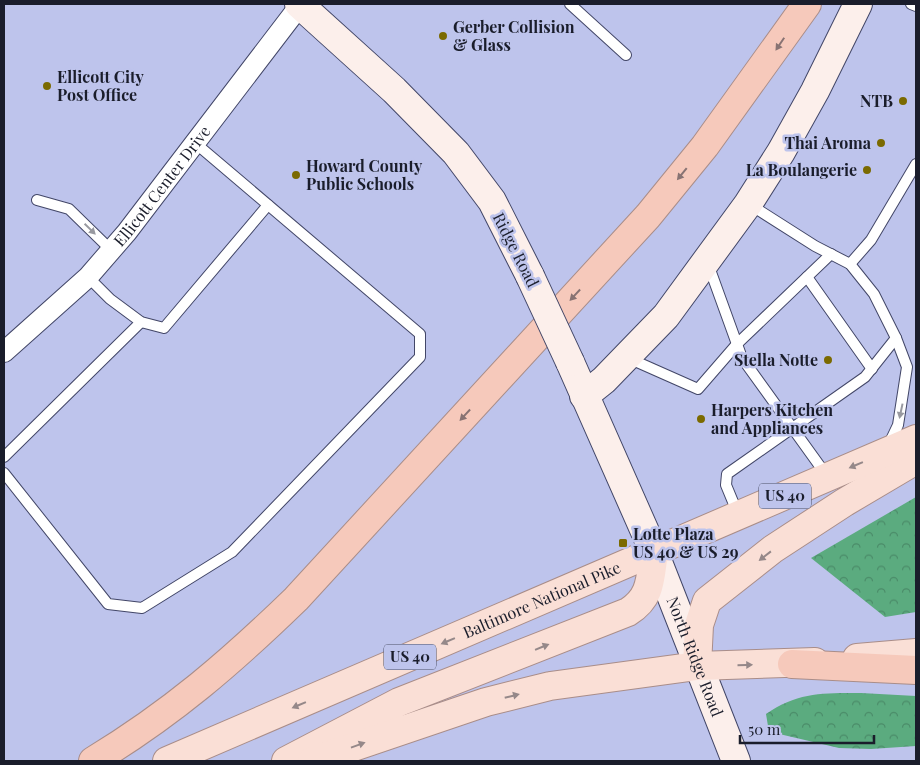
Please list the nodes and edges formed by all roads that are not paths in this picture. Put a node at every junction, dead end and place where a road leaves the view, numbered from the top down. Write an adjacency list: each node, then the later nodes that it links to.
1 (300, 4): 8 (street, Ellicott Center Drive); 27 (street, Ridge Road, bridge)
2 (570, 4): 7 (lane)
3 (808, 4): 41 (highway, one-way to 41)
4 (858, 4): 11 (street)
5 (911, 4): 6 (lane)
6 (916, 6)
7 (626, 55)
8 (194, 142): 12 (lane); 13 (street, Ellicott Center Drive)
9 (916, 164): 16 (lane)
10 (37, 200): 13 (lane, one-way to 13)
11 (748, 204): 14 (lane); 15 (street)
12 (268, 205): 19 (lane); 33 (lane)
13 (111, 250): 17 (street, Ellicott Center Drive)
14 (831, 254): 16 (lane); 18 (lane)
15 (707, 260): 21 (lane); 23 (street)
16 (850, 264): 20 (lane)
17 (88, 277): 19 (lane); 22 (street, Ellicott Center Drive)
18 (807, 277): 21 (lane); 25 (lane)
19 (141, 322): 31 (lane)
20 (896, 338): 24 (lane); 25 (lane)
21 (737, 344): 23 (lane); 28 (lane)
22 (4, 352)
23 (626, 357): 27 (street)
24 (907, 367): 26 (lane); 30 (lane, one-way to 30)
25 (872, 368): 28 (lane)
26 (916, 374)
27 (584, 396): 36 (street, Ridge Road)
28 (793, 429): 34 (lane); 35 (lane)
29 (916, 439): 30 (main road, Baltimore National Pike / US 40)
30 (885, 453): 34 (main road, Baltimore National Pike / US 40, one-way to 34)
31 (4, 457)
32 (916, 460): 39 (main road, one-way to 39)
33 (4, 474)
34 (828, 477): 35 (main road, Baltimore National Pike / US 40)
35 (739, 516): 36 (main road, Baltimore National Pike / US 40)
36 (654, 552): 39 (street, North Ridge Road); 42 (main road, Baltimore National Pike / US 40, one-way to 42); 43 (main road, one-way to 36)
37 (916, 653): 38 (main road)
38 (792, 664): 39 (main road, one-way to 38); 40 (highway)
39 (697, 666): 44 (main road, one-way to 39); 45 (street, North Ridge Road)
40 (916, 670)
41 (93, 761)
42 (167, 761)
43 (286, 761)
44 (312, 761)
45 (736, 761)

